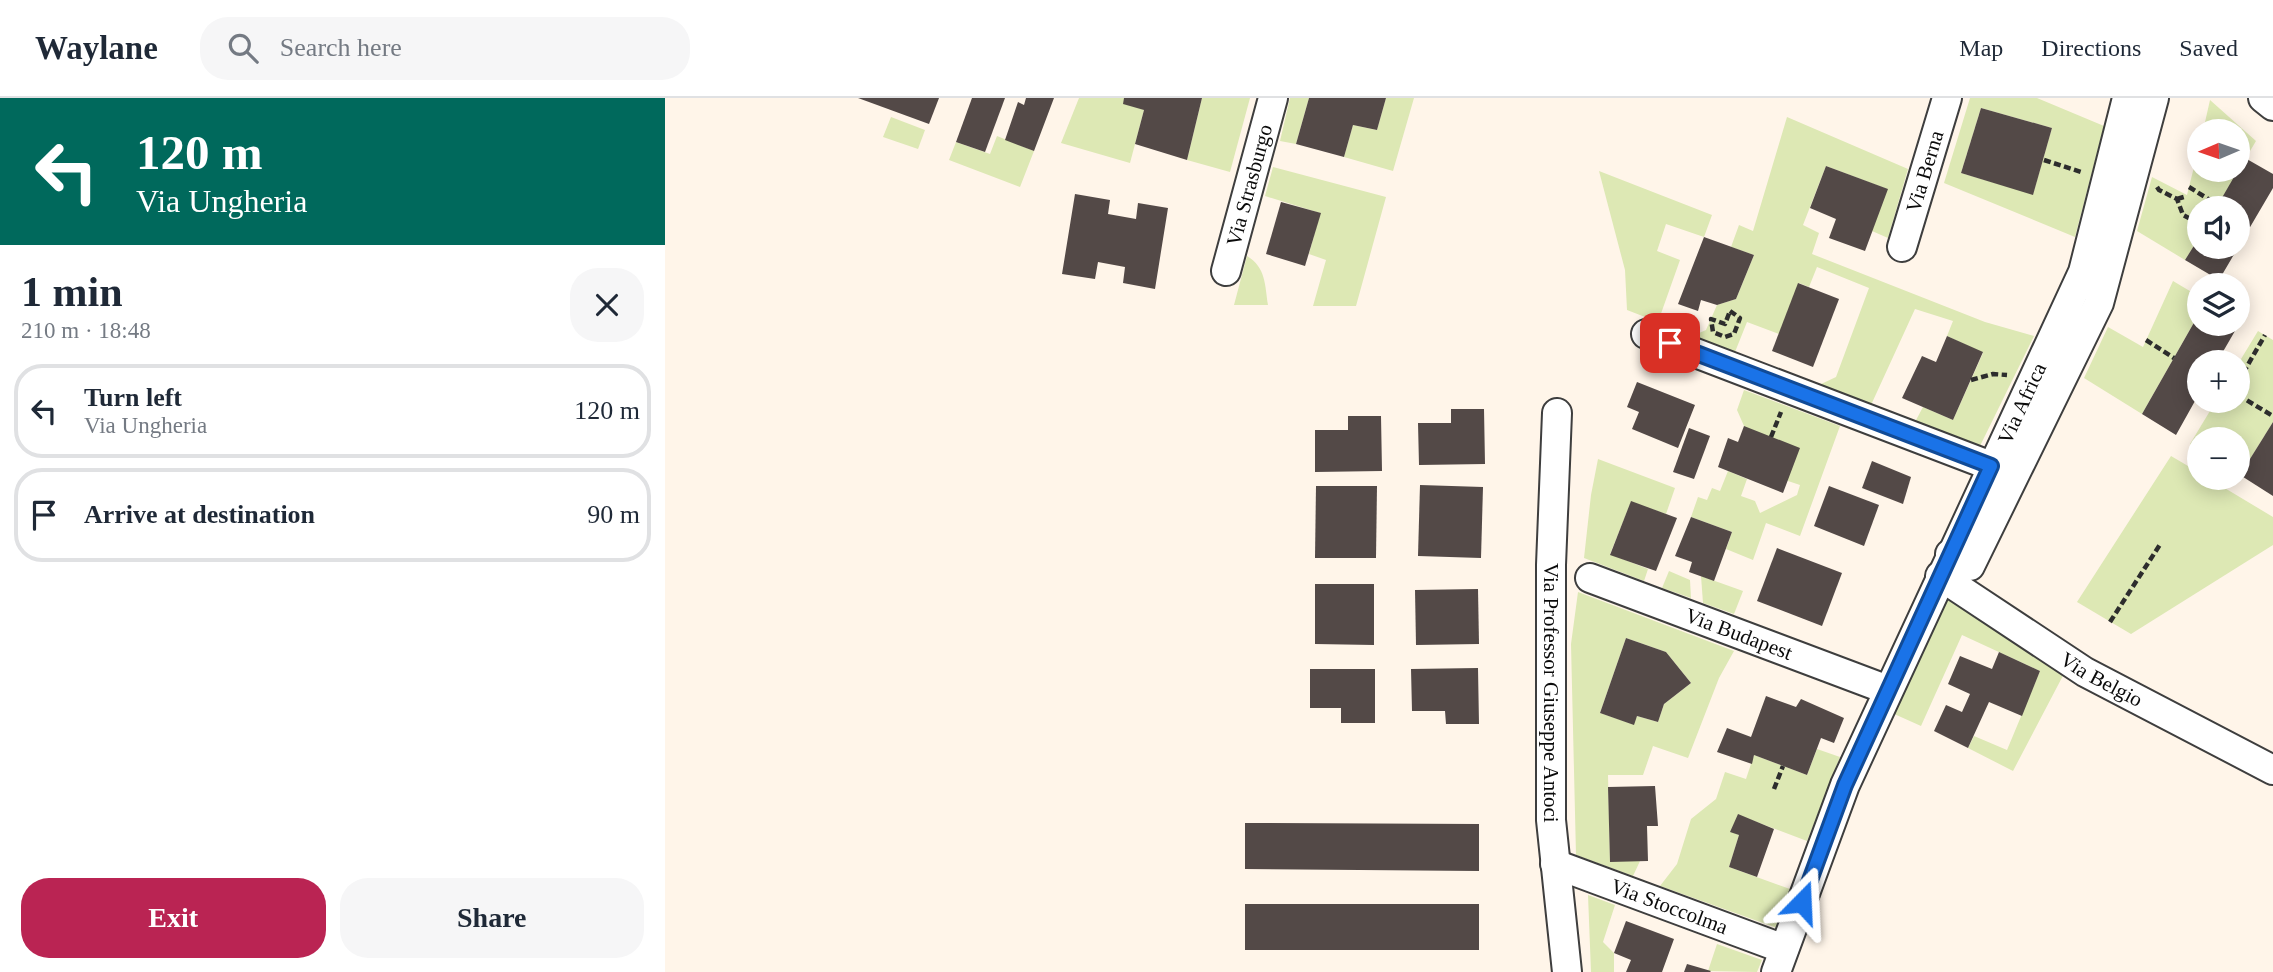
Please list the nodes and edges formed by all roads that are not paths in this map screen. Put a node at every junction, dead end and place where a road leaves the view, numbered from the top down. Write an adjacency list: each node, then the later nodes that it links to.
1 (1273, 98): 8 (street, Via Strasburgo)
2 (1947, 98): 7 (street, Via Berna)
3 (2127, 98): 11 (street, Via Africa)
4 (2154, 98): 12 (street)
5 (2263, 98): 6 (street)
6 (2273, 106)
7 (1902, 247)
8 (1226, 271)
9 (1646, 334): 11 (street)
10 (1557, 413): 16 (street, Via Professor Giuseppe Antoci)
11 (1991, 466): 12 (street, Via Africa)
12 (1945, 565): 14 (street, Via Africa); 15 (street, Via Belgio)
13 (1590, 578): 14 (street, Via Budapest)
14 (1888, 690): 17 (street, Via Africa)
15 (2273, 770)
16 (1555, 864): 17 (street, Via Stoccolma); 18 (street, Via Professor Giuseppe Antoci)
17 (1780, 960)
18 (1567, 972)

